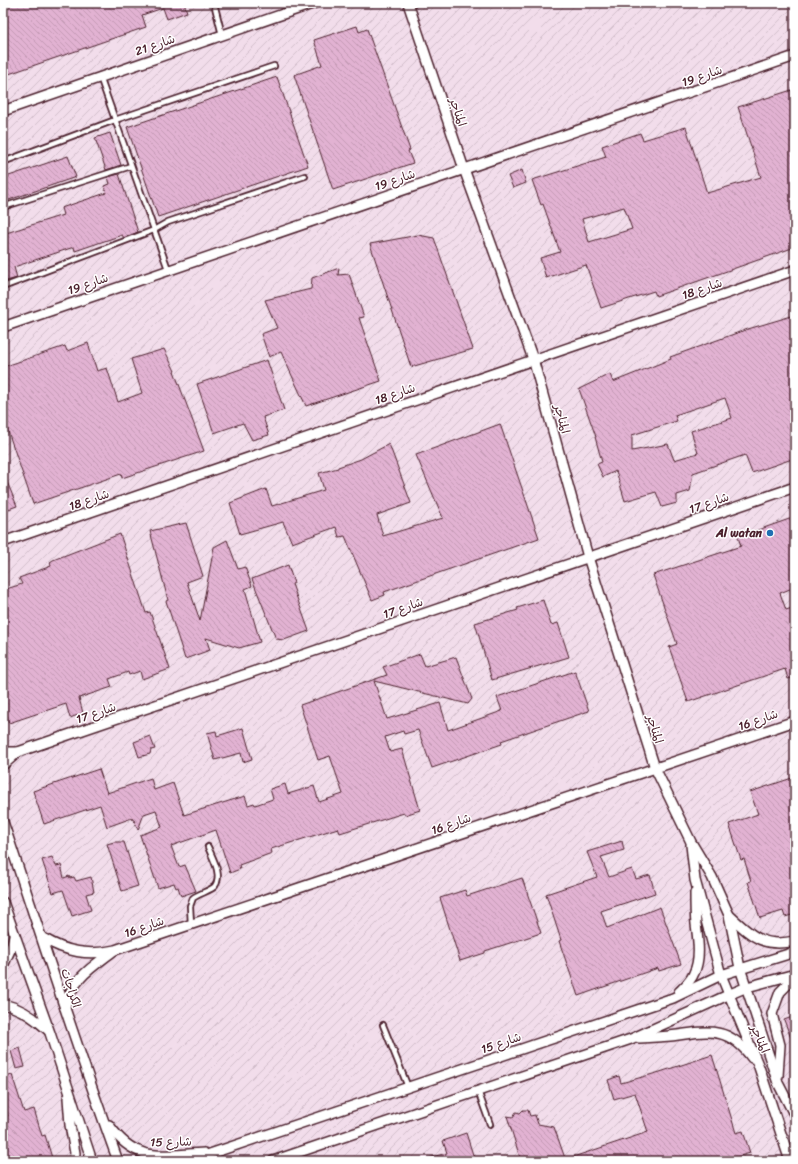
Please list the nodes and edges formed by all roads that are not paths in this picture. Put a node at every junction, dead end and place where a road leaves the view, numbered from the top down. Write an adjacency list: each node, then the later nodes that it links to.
1 (214, 3): 4 (lane)
2 (315, 3): 4 (street, شارع 21)
3 (408, 3): 12 (street, المناجر)
4 (222, 35): 7 (street, شارع 21)
5 (795, 56): 12 (street, شارع 19)
6 (274, 66): 9 (lane)
7 (100, 77): 8 (street, شارع 21); 9 (lane)
8 (3, 111)
9 (115, 120): 10 (lane); 11 (lane)
10 (3, 162)
11 (131, 166): 14 (lane); 15 (lane)
12 (464, 169): 16 (street, شارع 19); 20 (street, المناجر)
13 (305, 176): 15 (lane)
14 (3, 207)
15 (154, 230): 16 (lane); 18 (lane)
16 (168, 269): 19 (street, شارع 19)
17 (795, 270): 20 (street, شارع 18)
18 (3, 287)
19 (3, 327)
20 (533, 359): 22 (street, شارع 18); 23 (street, المناجر)
21 (795, 487): 23 (street, شارع 17)
22 (3, 542)
23 (588, 557): 26 (street, شارع 17); 28 (street, المناجر)
24 (795, 721): 28 (street, شارع 16)
25 (3, 752): 26 (street, شارع 17)
26 (18, 752): 27 (street, شارع 17)
27 (3, 765)
28 (655, 768): 30 (street, المناجر); 35 (street, شارع 16)
29 (3, 822): 37 (street, الكراجات)
30 (691, 842): 32 (street, المناجر); 34 (street, المناجر)
31 (208, 847): 35 (lane)
32 (695, 880): 44 (street, المناجر); 48 (street, المناجر)
33 (3, 902): 36 (street)
34 (729, 915): 38 (street); 42 (street, المناجر)
35 (191, 924): 39 (street, شارع 16)
36 (14, 935): 41 (street); 52 (street)
37 (42, 938): 39 (street, شارع 16); 50 (street, الكراجات)
38 (795, 941)
39 (115, 950): 50 (street, شارع 16)
40 (795, 952): 42 (street, شارع 15)
41 (3, 966)
42 (740, 968): 44 (street, شارع 15); 46 (street, المناجر)
43 (795, 974): 46 (street)
44 (721, 975): 47 (street, المناجر); 48 (street, شارع 15)
45 (795, 977): 55 (street, المناجر)
46 (748, 987): 47 (street); 55 (street, المناجر)
47 (728, 994): 53 (street); 54 (street, المناجر)
48 (673, 998): 57 (street, شارع 15)
49 (3, 1004): 52 (street)
50 (65, 1010): 59 (street, الكراجات)
51 (383, 1025): 57 (lane)
52 (50, 1033): 56 (street)
53 (631, 1039): 54 (street); 58 (street)
54 (759, 1067): 68 (street, المناجر)
55 (778, 1083): 60 (street, المناجر)
56 (67, 1085): 63 (street); 64 (street)
57 (408, 1087): 62 (street, شارع 15)
58 (478, 1091): 61 (lane); 67 (street)
59 (100, 1112): 62 (street, شارع 15); 65 (street, الكراجات)
60 (795, 1116)
61 (490, 1124)
62 (213, 1152): 66 (street, شارع 15)
63 (74, 1161)
64 (92, 1161)
65 (118, 1161)
66 (188, 1161)
67 (273, 1161)
68 (790, 1161)

